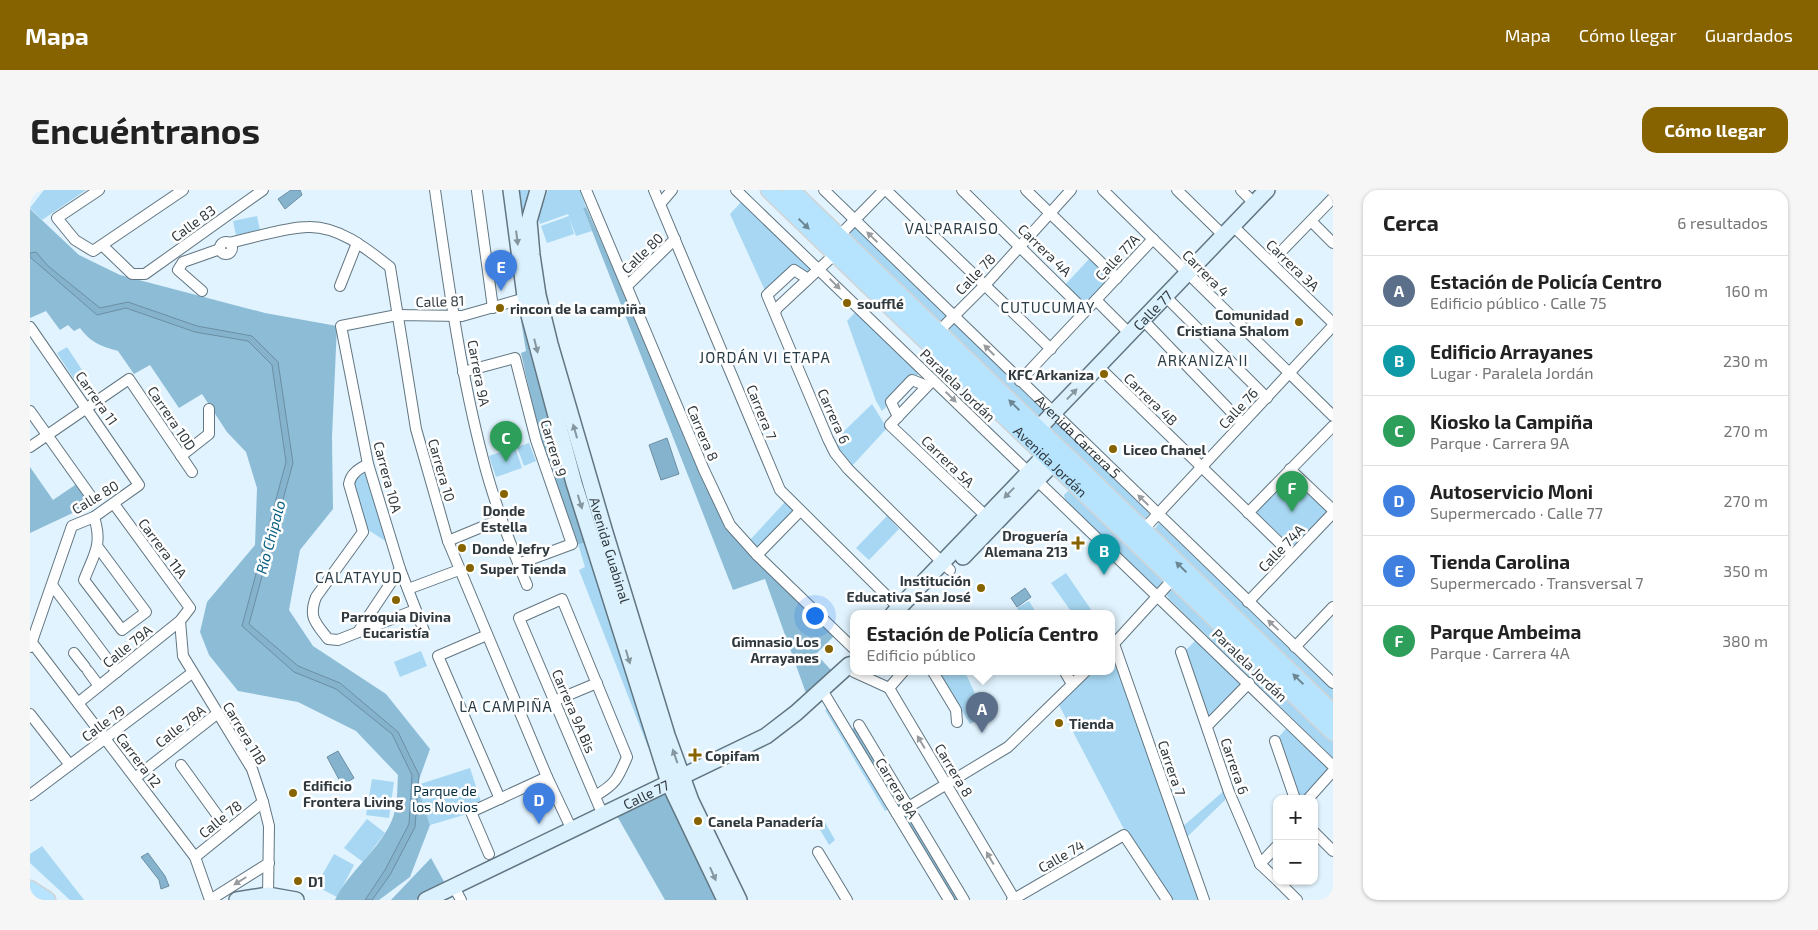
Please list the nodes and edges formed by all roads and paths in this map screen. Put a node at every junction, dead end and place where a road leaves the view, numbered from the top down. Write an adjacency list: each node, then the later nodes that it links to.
1 (183, 190): 38 (street)
2 (435, 190): 58 (street, Carrera 9A)
3 (511, 190): 50 (street, Avenida Guabinal, one-way to 50)
4 (586, 190): 48 (street, Carrera 8)
5 (654, 190): 27 (street, Carrera 7)
6 (672, 190): 27 (street)
7 (736, 190): 42 (street, Paralela Jordán)
8 (765, 190): 24 (main road)
9 (769, 190): 24 (main road, Avenida Jordán)
10 (796, 190): 28 (main road)
11 (824, 190): 30 (street, Avenida Carrera 5)
12 (885, 190): 30 (street); 46 (street)
13 (962, 190): 39 (street, Carrera 4A)
14 (1026, 190): 29 (street)
15 (1071, 190): 29 (street, Calle 78)
16 (1103, 190): 35 (street, Carrera 4)
17 (1178, 190): 32 (street, Carrera 3A)
18 (1240, 190): 26 (street)
19 (1267, 190): 26 (street, Calle 77)
20 (94, 191): 38 (street)
21 (477, 191): 53 (street)
22 (538, 191): 50 (street, Avenida Guabinal)
23 (255, 192): 38 (street, Calle 83)
24 (788, 197): 28 (main road, Avenida Jordán); 40 (main road, Avenida Jordán, one-way to 40)
25 (1333, 198): 31 (street)
26 (1254, 203): 32 (street, Calle 77)
27 (660, 204): 34 (street, Carrera 7)
28 (814, 212): 33 (main road, Avenida Jordán)
29 (1050, 213): 39 (street, Calle 78); 44 (street)
30 (854, 220): 33 (street); 57 (street, Avenida Carrera 5, one-way to 30)
31 (1311, 221): 37 (street); 41 (street)
32 (1228, 231): 41 (street, Carrera 3A); 43 (street, Calle 77)
33 (839, 236): 63 (main road, Avenida Jordán)
34 (675, 239): 48 (street, Calle 80); 93 (street, Carrera 7)
35 (1153, 239): 43 (street, Carrera 4); 44 (street, Calle 77A)
36 (357, 243): 47 (street); 49 (street, Carrera 10); 56 (street, Carrera 10)
37 (1333, 243)
38 (103, 246)
39 (1021, 246): 46 (street, Calle 78); 54 (street, Carrera 4A)
40 (835, 254): 42 (street); 83 (main road, Avenida Jordán)
41 (1271, 262): 60 (street, Carrera 3A)
42 (819, 269): 45 (street); 70 (street, Paralela Jordán, one-way to 70)
43 (1187, 275): 51 (street, Calle 77); 68 (street, Carrera 4)
44 (1117, 278): 52 (street, Calle 77A)
45 (808, 279): 55 (street); 55 (street, Carrera 6)
46 (986, 284): 57 (street, Calle 78); 65 (street)
47 (340, 286)
48 (627, 286): 103 (street, Carrera 8)
49 (202, 291)
50 (531, 297): 53 (street, Calle 81); 164 (street, Avenida Guabinal)
51 (1166, 297): 59 (street, Calle 77); 71 (street)
52 (1096, 300): 54 (street, Calle 77A); 64 (street)
53 (493, 308): 58 (street, Calle 81)
54 (1085, 311): 65 (street, Calle 77A)
55 (775, 313): 106 (street, Carrera 6)
56 (397, 315): 58 (street, Calle 81); 61 (street, Calle 81); 101 (street, Carrera 10)
57 (954, 315): 63 (street, Calle 78); 69 (street, Avenida Carrera 5, one-way to 57)
58 (454, 317): 67 (street, Carrera 9A)
59 (1143, 320): 64 (street, Calle 77); 78 (street)
60 (1333, 325): 68 (street, Calle 76)
61 (341, 326): 85 (street, Carrera 10A)
62 (30, 327): 72 (street, Carrera 11)
63 (938, 332): 80 (main road, Avenida Jordán, one-way to 63)
64 (1130, 334): 66 (street, Calle 77)
65 (1051, 349): 69 (street, Calle 77A)
66 (1099, 367): 75 (street, Calle 77, one-way to 66); 86 (street, Carrera 4B)
67 (463, 372): 99 (street, Carrera 9A); 105 (street, Carrera 9)
68 (1290, 374): 71 (street, Calle 76); 76 (street, Carrera 4)
69 (1020, 381): 75 (street, Avenida Carrera 5)
70 (930, 383): 77 (street); 77 (street); 89 (street, Paralela Jordán, one-way to 89)
71 (1267, 398): 78 (street, Calle 76)
72 (87, 408): 81 (street); 84 (street, Carrera 10D); 90 (street, Carrera 11)
73 (209, 409): 84 (street)
74 (30, 411): 81 (street)
75 (1054, 413): 80 (street, Calle 77); 96 (street, Avenida Carrera 5, one-way to 75)
76 (1333, 416)
77 (898, 417): 98 (street, Carrera 5A)
78 (1242, 423): 86 (street, Calle 76)
79 (1333, 426): 87 (street)
80 (1038, 429): 83 (main road, Avenida Jordán)
81 (47, 435): 82 (street); 91 (street)
82 (30, 447)
83 (1054, 454): 89 (street); 100 (main road, Avenida Jordán); 109 (main road, Avenida Jordán)
84 (181, 456): 88 (street, Carrera 10D)
85 (368, 464): 107 (street, Carrera 10A); 123 (street)
86 (1203, 467): 95 (street, Carrera 4B); 96 (street, Calle 76)
87 (1290, 469): 94 (street); 95 (street)
88 (192, 472)
89 (1034, 476): 98 (street, one-way to 98); 106 (street); 114 (street, Paralela Jordán)
90 (139, 485): 92 (street, Calle 80)
91 (92, 498)
92 (114, 504): 97 (street, Calle 80); 117 (street, Carrera 11A)
93 (800, 511): 103 (street); 119 (street, Carrera 7)
94 (1333, 512): 104 (street, Calle 74A)
95 (1248, 513): 104 (street, Carrera 4B)
96 (1158, 515): 100 (street, Calle 76); 115 (street, Avenida Carrera 5)
97 (94, 517): 102 (street); 111 (street, Calle 80)
98 (987, 517): 106 (street)
99 (501, 519): 101 (street); 105 (street, Carrera 9A)
100 (1143, 530): 149 (main road, Avenida Jordán, one-way to 100)
101 (448, 541): 108 (street, Carrera 10)
102 (97, 546): 102 (street)
103 (757, 555): 126 (street, Carrera 8)
104 (1292, 555): 115 (street, Calle 74A)
105 (518, 564): 112 (street, Carrera 9A)
106 (946, 567): 120 (street)
107 (400, 569): 110 (street); 113 (street, Carrera 10A)
108 (459, 570): 113 (street); 124 (street, Carrera 10)
109 (1174, 578): 114 (street); 155 (main road, Avenida Jordán)
110 (392, 581): 113 (street); 123 (street)
111 (52, 585): 127 (street, Calle 80); 133 (street)
112 (527, 585)
113 (407, 587): 118 (street, Carrera 10A)
114 (1158, 596): 125 (street); 141 (street, Paralela Jordán)
115 (1248, 602): 128 (street, Avenida Carrera 5, one-way to 115)
116 (1333, 607): 128 (street)
117 (190, 608): 121 (street, Calle 79A)
118 (415, 610): 122 (street, Carrera 10A); 123 (street)
119 (897, 610)
120 (901, 610)
121 (180, 621): 133 (street, Calle 79A); 134 (street, Carrera 11B)
122 (424, 632)
123 (357, 633)
124 (487, 635): 162 (street, Carrera 10); 170 (street)
125 (1115, 642)
126 (850, 645)
127 (31, 646): 148 (street, Carrera 12)
128 (1296, 646): 142 (street, Avenida Carrera 5)
129 (1181, 652): 154 (street, Carrera 6)
130 (74, 653): 144 (street)
131 (1115, 653): 202 (street, Carrera 7)
132 (850, 666): 146 (street, Calle 77)
133 (117, 672): 144 (street, Calle 79A)
134 (192, 673): 151 (street, Carrera 11B); 156 (street, Calle 79)
135 (868, 675): 145 (street)
136 (900, 675): 145 (street)
137 (935, 675): 152 (street)
138 (1067, 675): 143 (street)
139 (1082, 675): 143 (street)
140 (597, 683): 147 (street); 147 (street, Carrera 9A Bis); 169 (street)
141 (1250, 683): 154 (street); 160 (street, Paralela Jordán)
142 (1333, 683)
143 (1072, 684): 165 (street)
144 (99, 686): 148 (street, Calle 79A)
145 (889, 688): 165 (street, Carrera 8, one-way to 145)
146 (822, 690): 164 (street, Calle 77); 173 (street, Carrera 8A)
147 (554, 701): 169 (street, Carrera 9A Bis)
148 (78, 703): 156 (street, Carrera 12)
149 (1333, 713)
150 (30, 714): 158 (street)
151 (218, 714): 163 (street, Calle 78A); 171 (street, Carrera 11B)
152 (957, 722)
153 (859, 725): 172 (street)
154 (1207, 726): 184 (street, Carrera 6)
155 (1333, 732)
156 (105, 739): 158 (street, Calle 79); 163 (street, Carrera 12)
157 (1275, 741): 167 (street)
158 (70, 765): 166 (street, Calle 79)
159 (181, 765): 175 (street)
160 (1333, 766)
161 (1333, 771): 168 (street)
162 (546, 777): 170 (street); 176 (street, Carrera 10)
163 (135, 778): 182 (street, Carrera 12)
164 (675, 780): 174 (street, Calle 77); 195 (street, Avenida Guabinal, one-way to 195); 196 (street, Avenida Guabinal)
165 (947, 784): 172 (street); 200 (street, Carrera 8, one-way to 165)
166 (31, 793)
167 (1294, 795)
168 (1312, 795)
169 (595, 796): 174 (street, Carrera 9A Bis)
170 (500, 799): 181 (street)
171 (263, 802): 175 (street, Calle 78); 183 (street, Carrera 11B)
172 (909, 807): 173 (street); 199 (street)
173 (897, 814): 198 (street, Carrera 8A)
174 (604, 815): 176 (street, Calle 77)
175 (228, 830): 182 (street, Calle 78)
176 (572, 830): 188 (street, Calle 77)
177 (1318, 836): 179 (street)
178 (1273, 850): 184 (street)
179 (1333, 851)
180 (818, 852): 197 (street)
181 (489, 854)
182 (195, 857): 191 (street, Carrera 12)
183 (269, 863): 189 (street, Carrera 11B); 191 (street, one-way to 191)
184 (1260, 864): 185 (street, Carrera 6)
185 (1273, 877)
186 (1281, 885): 203 (street, Carrera 6)
187 (30, 889): 190 (main road)
188 (458, 894): 194 (street, Calle 77)
189 (273, 897): 192 (street); 193 (street)
190 (47, 900)
191 (210, 900)
192 (237, 900)
193 (296, 900)
194 (426, 900)
195 (725, 900)
196 (739, 900)
197 (847, 900)
198 (949, 900)
199 (964, 900)
200 (1014, 900): 201 (street, Calle 74)
201 (1167, 900)
202 (1204, 900)
203 (1297, 900)

